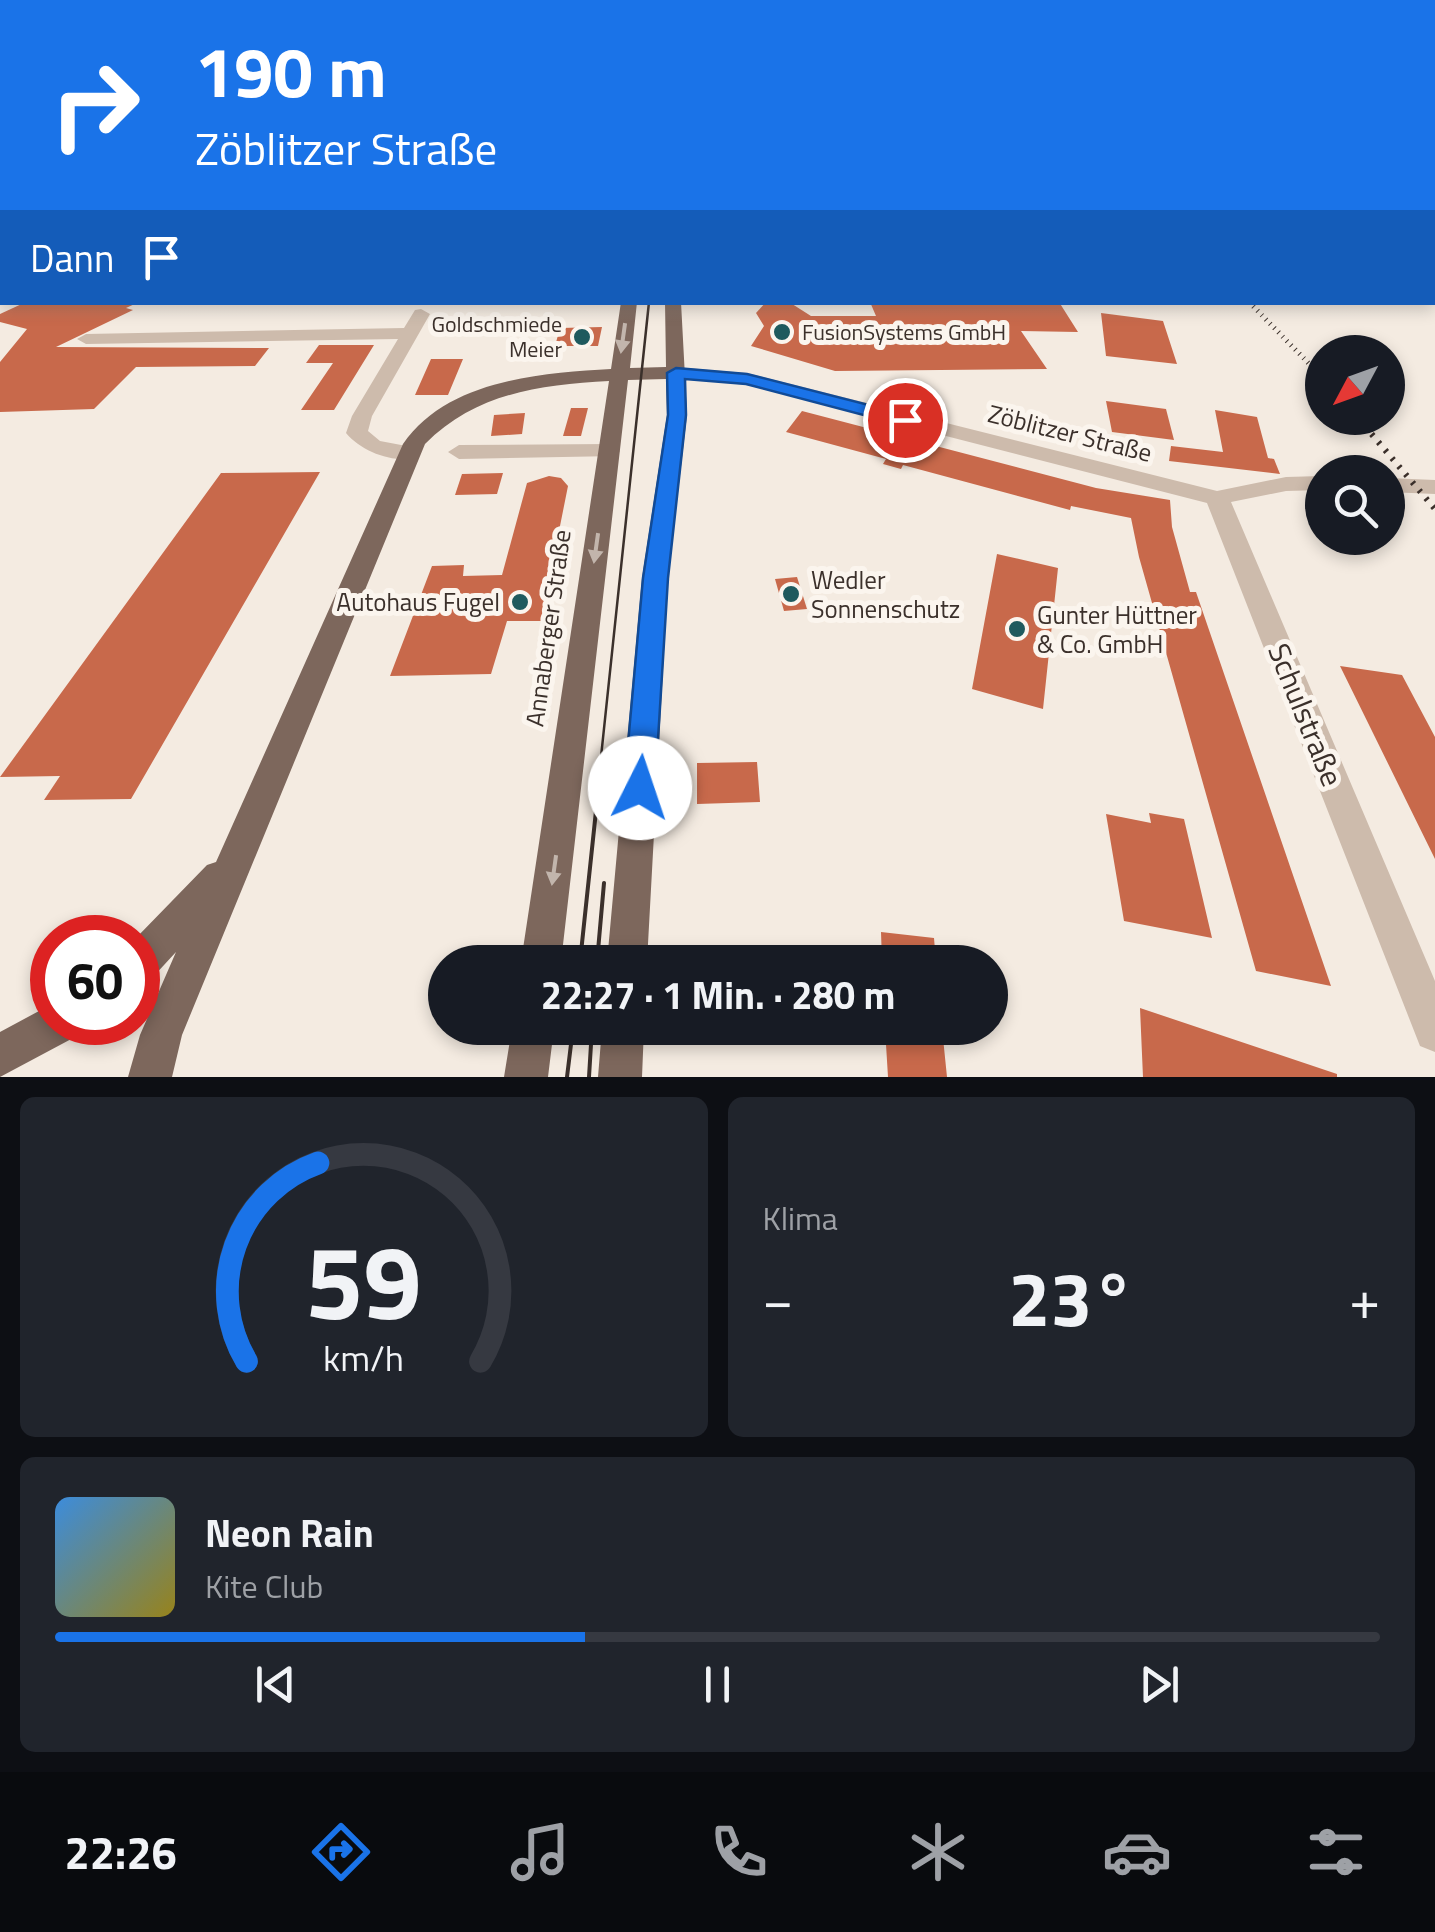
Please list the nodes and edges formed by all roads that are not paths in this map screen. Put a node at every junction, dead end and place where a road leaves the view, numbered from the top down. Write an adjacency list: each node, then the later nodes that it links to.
1 (629, 305): 5 (main road, Annaberger Straße, one-way to 5)
2 (673, 305): 4 (main road)
3 (86, 339): 8 (street)
4 (676, 373): 5 (main road); 12 (street, Zöblitzer Straße); 16 (main road)
5 (618, 374): 6 (main road, Annaberger Straße); 8 (main road)
6 (609, 451): 7 (street); 15 (main road, Annaberger Straße, one-way to 15)
7 (460, 452)
8 (408, 453): 13 (main road)
9 (1305, 483): 12 (street)
10 (1405, 486): 11 (street)
11 (1435, 488)
12 (1216, 498): 17 (street, Schulstraße)
13 (233, 863): 14 (main road); 18 (main road)
14 (160, 941)
15 (544, 945)
16 (628, 945)
17 (1435, 1031)
18 (161, 1035): 23 (main road); 24 (main road)
19 (30, 1038): 22 (main road)
20 (531, 1045): 25 (main road)
21 (622, 1045): 26 (main road)
22 (0, 1055)
23 (132, 1077)
24 (150, 1077)
25 (526, 1077)
26 (620, 1077)

